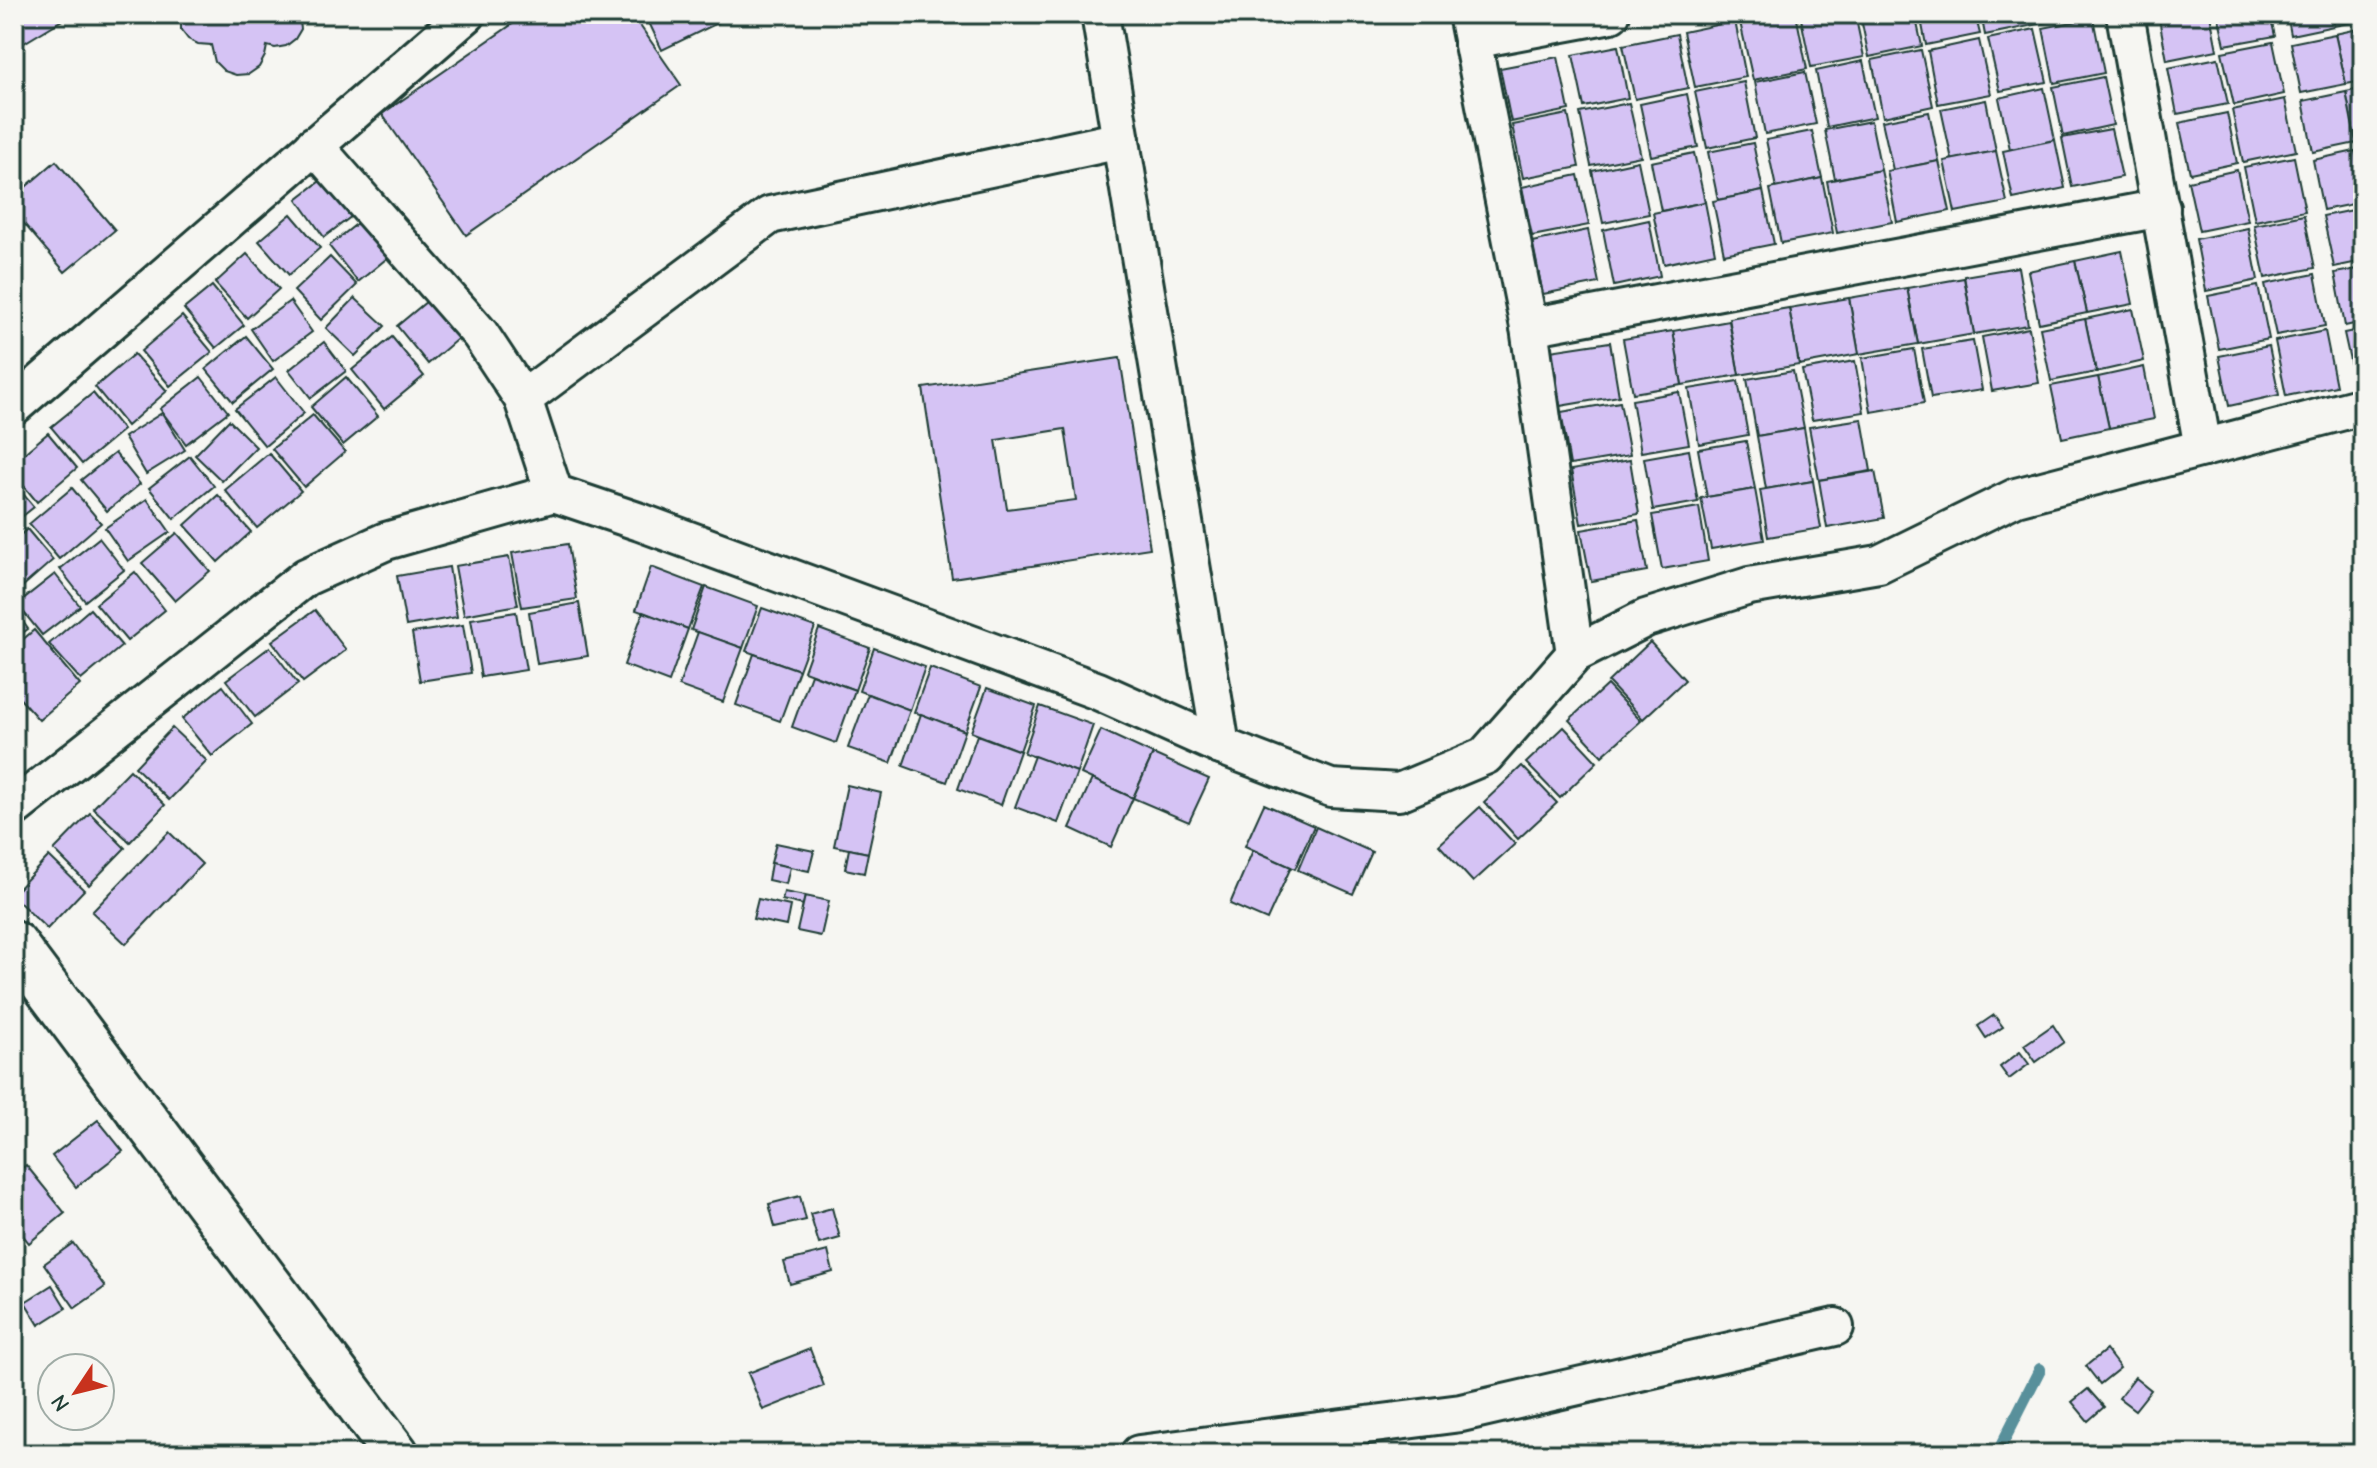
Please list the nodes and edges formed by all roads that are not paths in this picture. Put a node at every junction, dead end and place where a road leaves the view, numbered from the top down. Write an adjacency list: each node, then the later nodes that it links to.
1 (1100, 14): 6 (street)
2 (1611, 14): 5 (street)
3 (2125, 14): 8 (street)
4 (451, 21): 7 (street)
5 (1470, 27): 9 (street)
6 (1121, 140): 10 (street); 16 (street)
7 (314, 145): 10 (street); 11 (street)
8 (2161, 208): 9 (street); 13 (street)
9 (1529, 327): 15 (street)
10 (523, 399): 14 (street)
11 (14, 406)
12 (2363, 406): 13 (street)
13 (2203, 448): 15 (street)
14 (554, 493): 16 (street); 17 (street)
15 (1575, 654): 16 (street)
16 (1221, 746)
17 (14, 808)
18 (14, 944): 20 (street)
19 (1835, 1327): 21 (street)
20 (396, 1454)
21 (1139, 1454)

